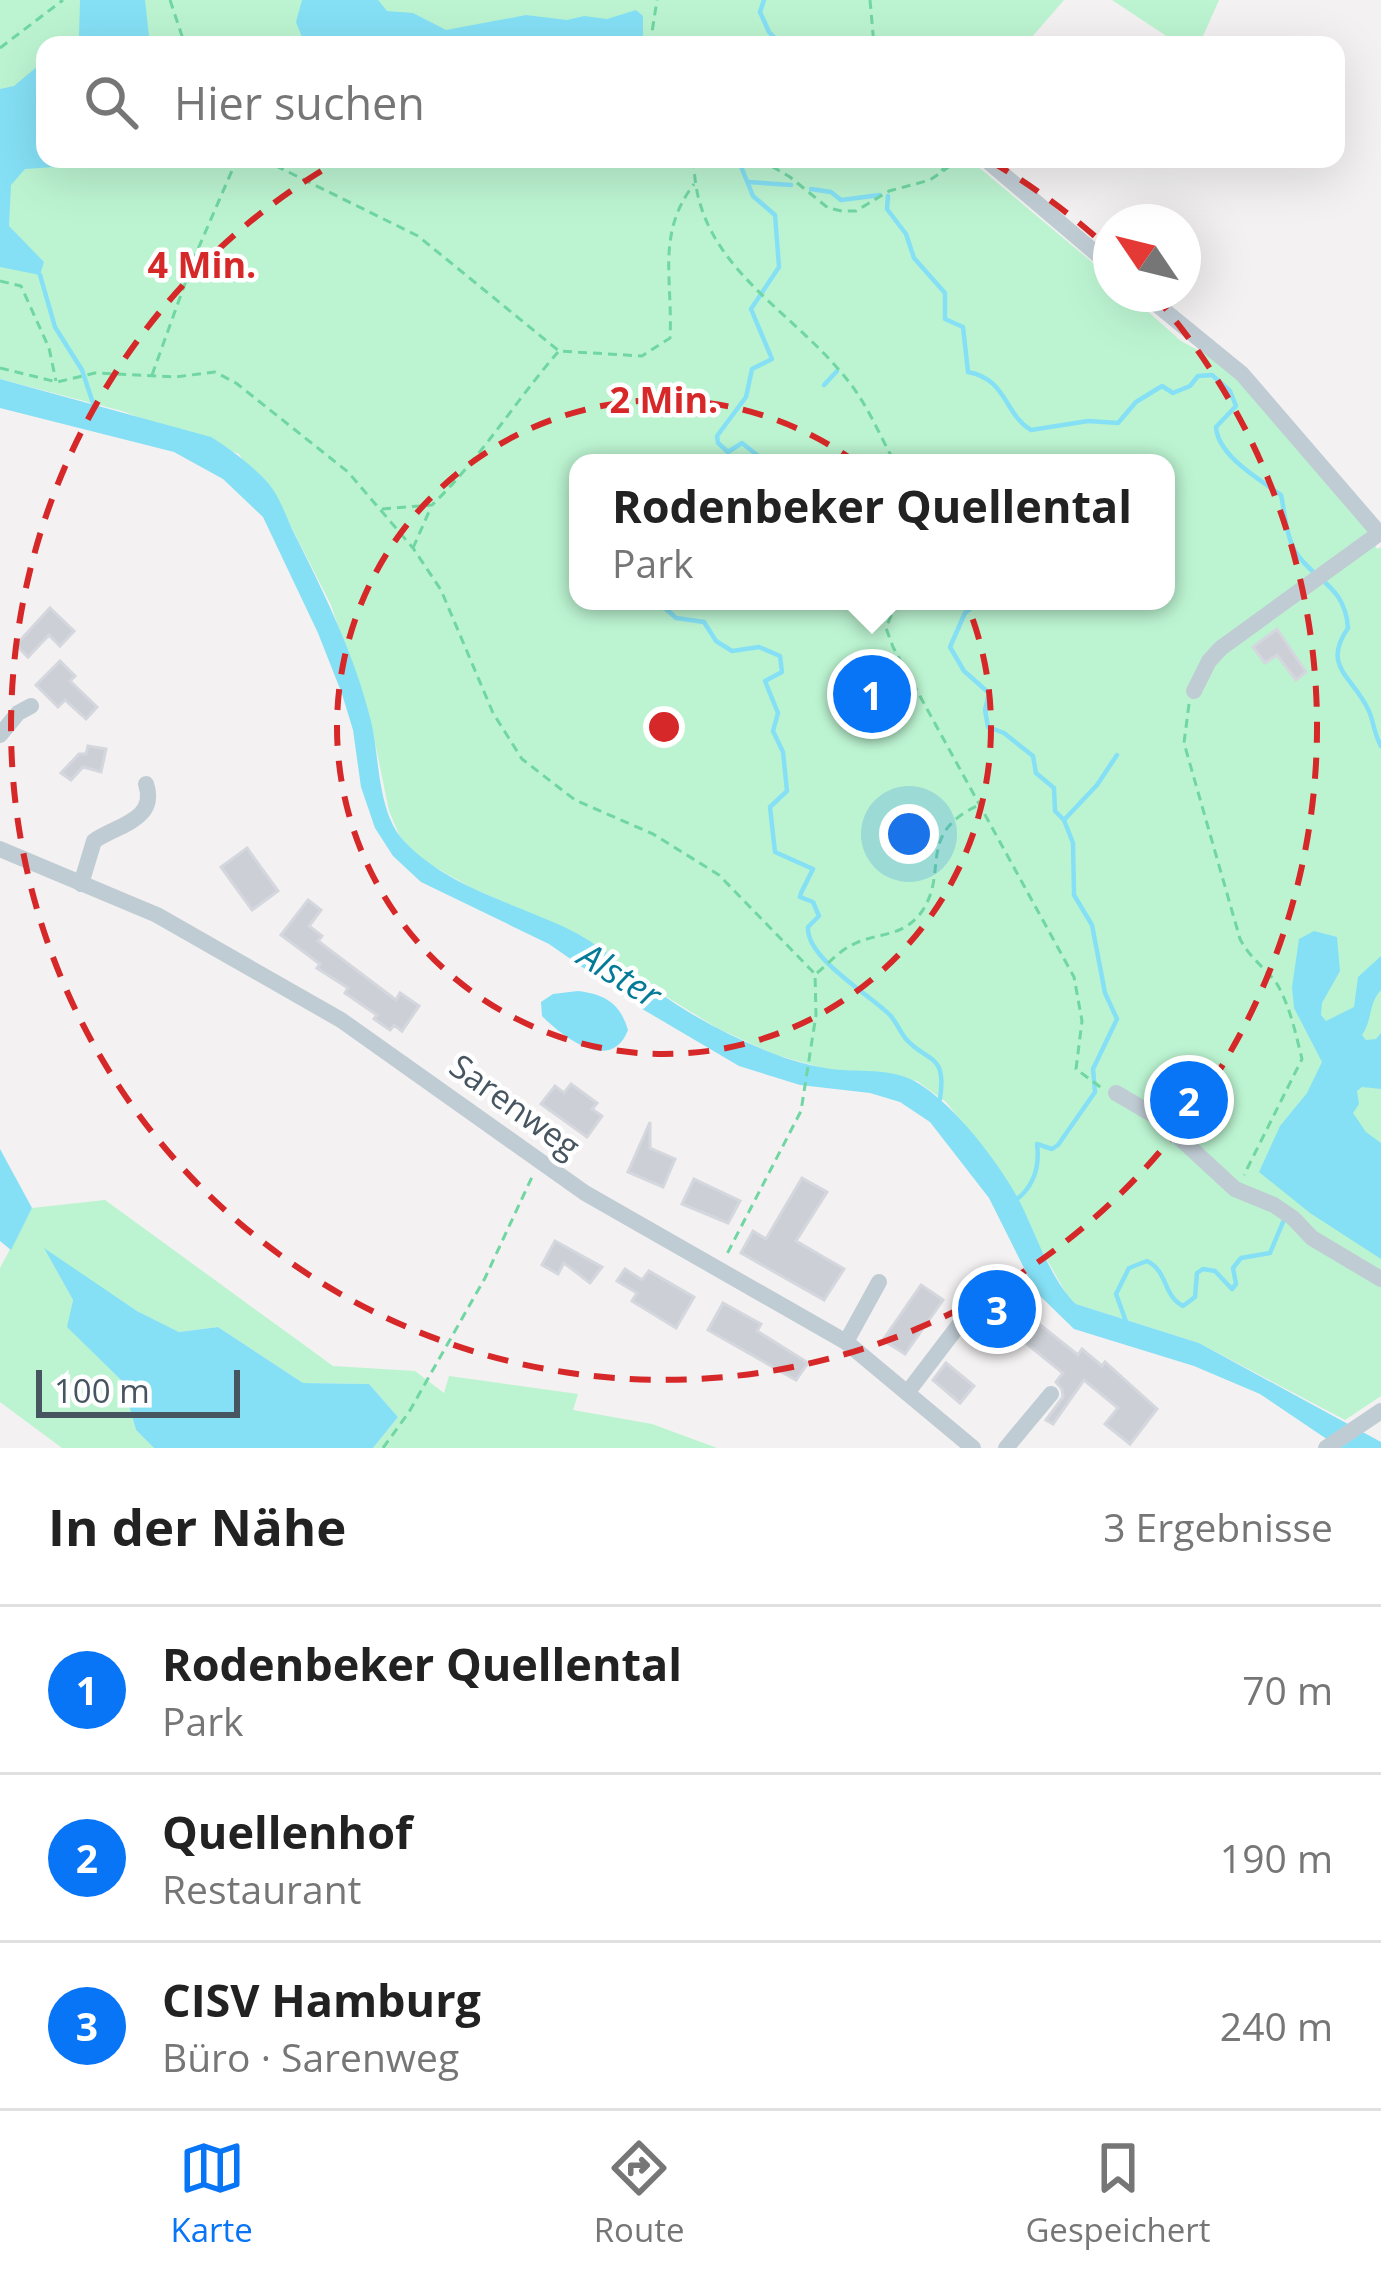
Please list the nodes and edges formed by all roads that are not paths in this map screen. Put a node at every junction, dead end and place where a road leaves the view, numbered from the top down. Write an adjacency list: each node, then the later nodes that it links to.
1 (996, 168): 2 (street)
2 (1093, 251)
3 (1166, 312): 4 (street)
4 (1380, 533): 5 (street)
5 (1194, 691)
6 (31, 706): 7 (street)
7 (0, 735)
8 (146, 784): 10 (street)
9 (0, 850): 10 (street, Sarenweg)
10 (80, 884): 15 (street, Sarenweg)
11 (1109, 1091): 12 (street)
12 (1381, 1279)
13 (880, 1282): 15 (street)
14 (968, 1313): 16 (street)
15 (845, 1342): 16 (street, Sarenweg)
16 (907, 1393): 19 (street, Sarenweg)
17 (1051, 1394): 20 (street)
18 (1376, 1414): 21 (street)
19 (970, 1447)
20 (1006, 1448)
21 (1326, 1448)

